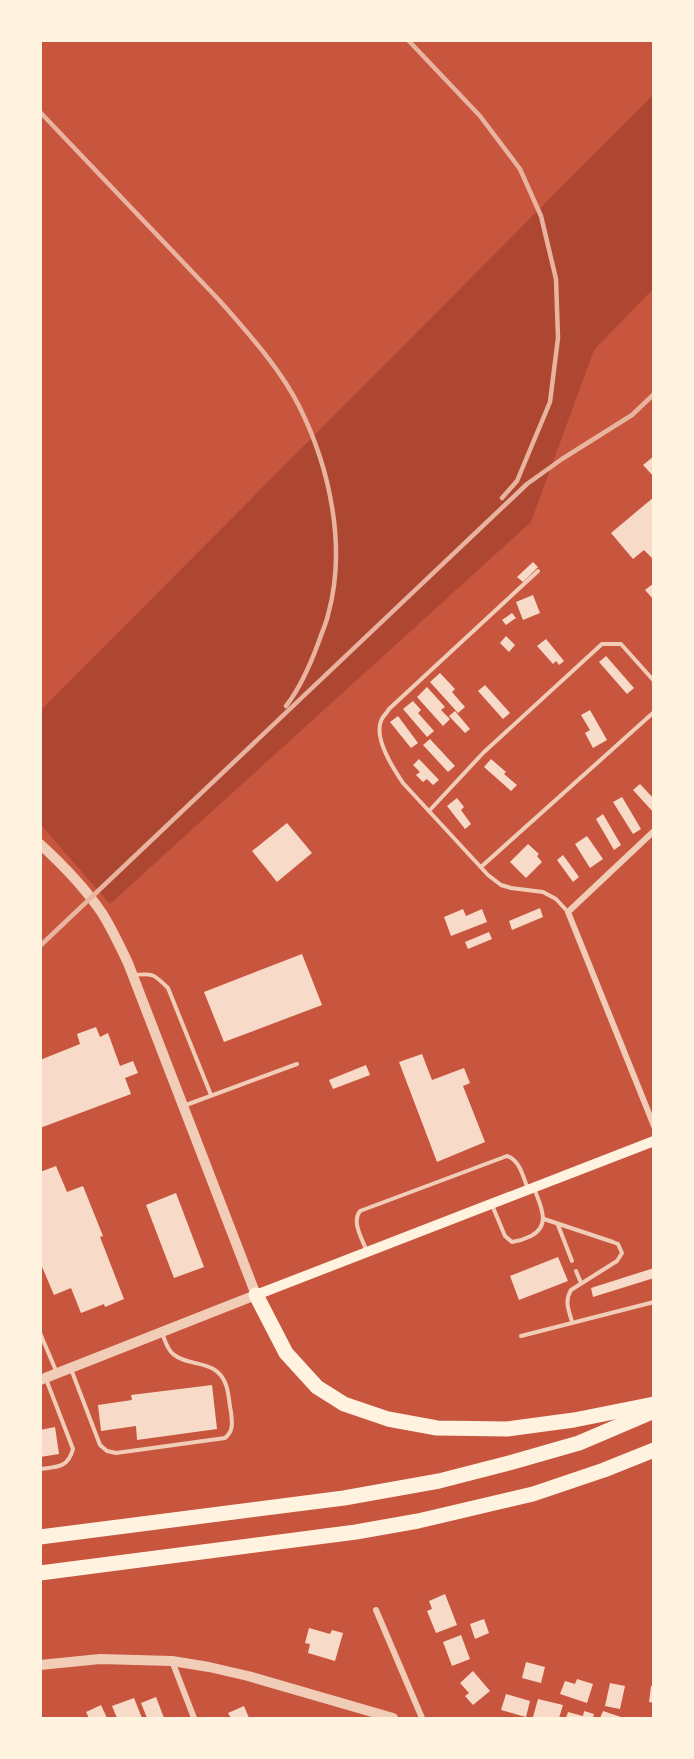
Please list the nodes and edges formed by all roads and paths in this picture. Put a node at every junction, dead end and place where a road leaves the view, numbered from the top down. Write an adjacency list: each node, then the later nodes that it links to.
1 (538, 571): 4 (lane)
2 (654, 681): 4 (lane)
3 (654, 712): 7 (lane)
4 (429, 810): 7 (lane)
5 (654, 831): 8 (street)
6 (40, 844): 9 (street)
7 (481, 867): 8 (lane)
8 (568, 912): 13 (street)
9 (132, 975): 11 (lane); 12 (street)
10 (297, 1064): 11 (lane)
11 (211, 1095): 12 (lane)
12 (183, 1106): 23 (street)
13 (654, 1126)
14 (654, 1141): 15 (main road)
15 (531, 1188): 16 (main road); 17 (lane); 19 (lane)
16 (491, 1204): 17 (lane); 19 (main road)
17 (544, 1219): 18 (lane)
18 (558, 1224): 20 (lane); 22 (lane)
19 (367, 1252): 23 (main road)
20 (572, 1261)
21 (576, 1271): 22 (lane)
22 (581, 1283): 25 (lane)
23 (256, 1295): 26 (street); 32 (highway)
24 (654, 1302): 25 (lane)
25 (573, 1322): 28 (lane)
26 (162, 1332): 29 (street); 29 (lane)
27 (40, 1333): 30 (lane)
28 (521, 1336)
29 (70, 1368): 30 (street)
30 (57, 1374): 31 (street)
31 (43, 1379): 35 (lane)
32 (654, 1404)
33 (654, 1411): 36 (highway)
34 (654, 1450): 37 (highway)
35 (40, 1469)
36 (40, 1537)
37 (40, 1573)
38 (376, 1610): 43 (street)
39 (171, 1661): 40 (street); 41 (street); 42 (street)
40 (40, 1665)
41 (194, 1719)
42 (393, 1719)
43 (423, 1719)

